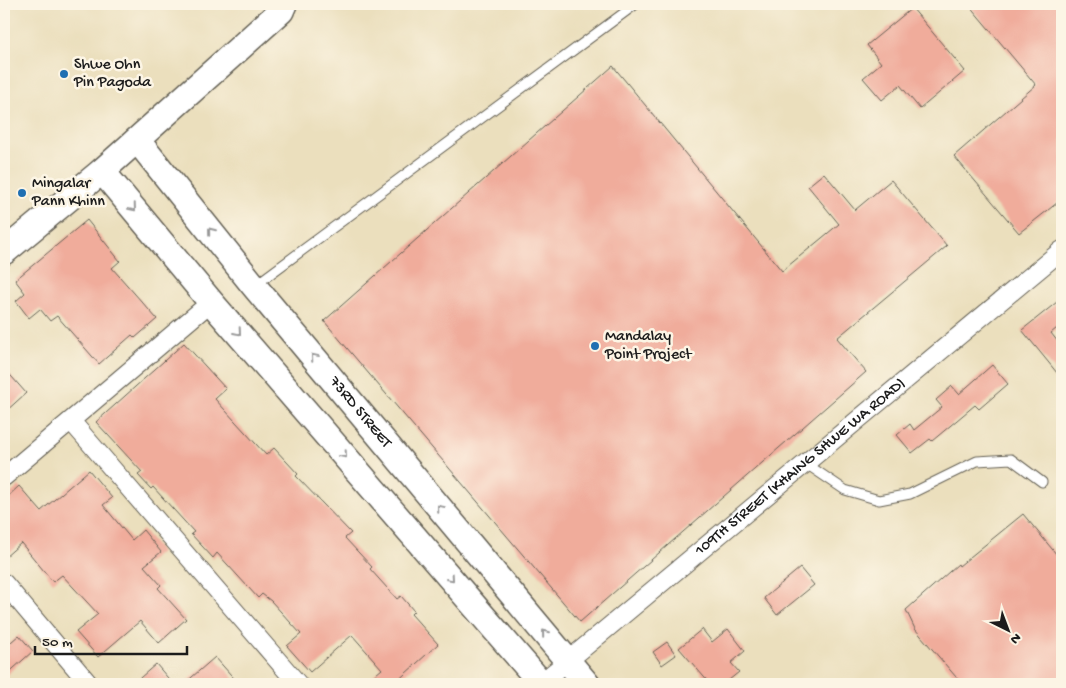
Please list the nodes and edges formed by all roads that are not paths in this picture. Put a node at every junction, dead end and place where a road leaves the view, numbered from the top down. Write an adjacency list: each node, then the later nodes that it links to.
1 (284, 4): 3 (main road)
2 (636, 4): 7 (lane)
3 (137, 140): 4 (main road); 7 (main road, 73RD STREET, one-way to 3)
4 (102, 171): 5 (main road); 8 (main road, one-way to 8)
5 (4, 252)
6 (1060, 257): 10 (street, 109TH STREET (KHAING SHWE WA ROAD))
7 (254, 286): 14 (main road, 73RD STREET, one-way to 7)
8 (211, 302): 9 (street); 17 (main road, one-way to 17)
9 (71, 421): 11 (street); 16 (street)
10 (804, 463): 12 (lane); 14 (street, 109TH STREET (KHAING SHWE WA ROAD))
11 (4, 477)
12 (1042, 482)
13 (4, 583): 15 (street)
14 (567, 660): 17 (street, 109TH STREET (KHAING SHWE WA ROAD)); 18 (main road, 73RD STREET)
15 (89, 684)
16 (298, 684)
17 (541, 684)
18 (587, 684)

